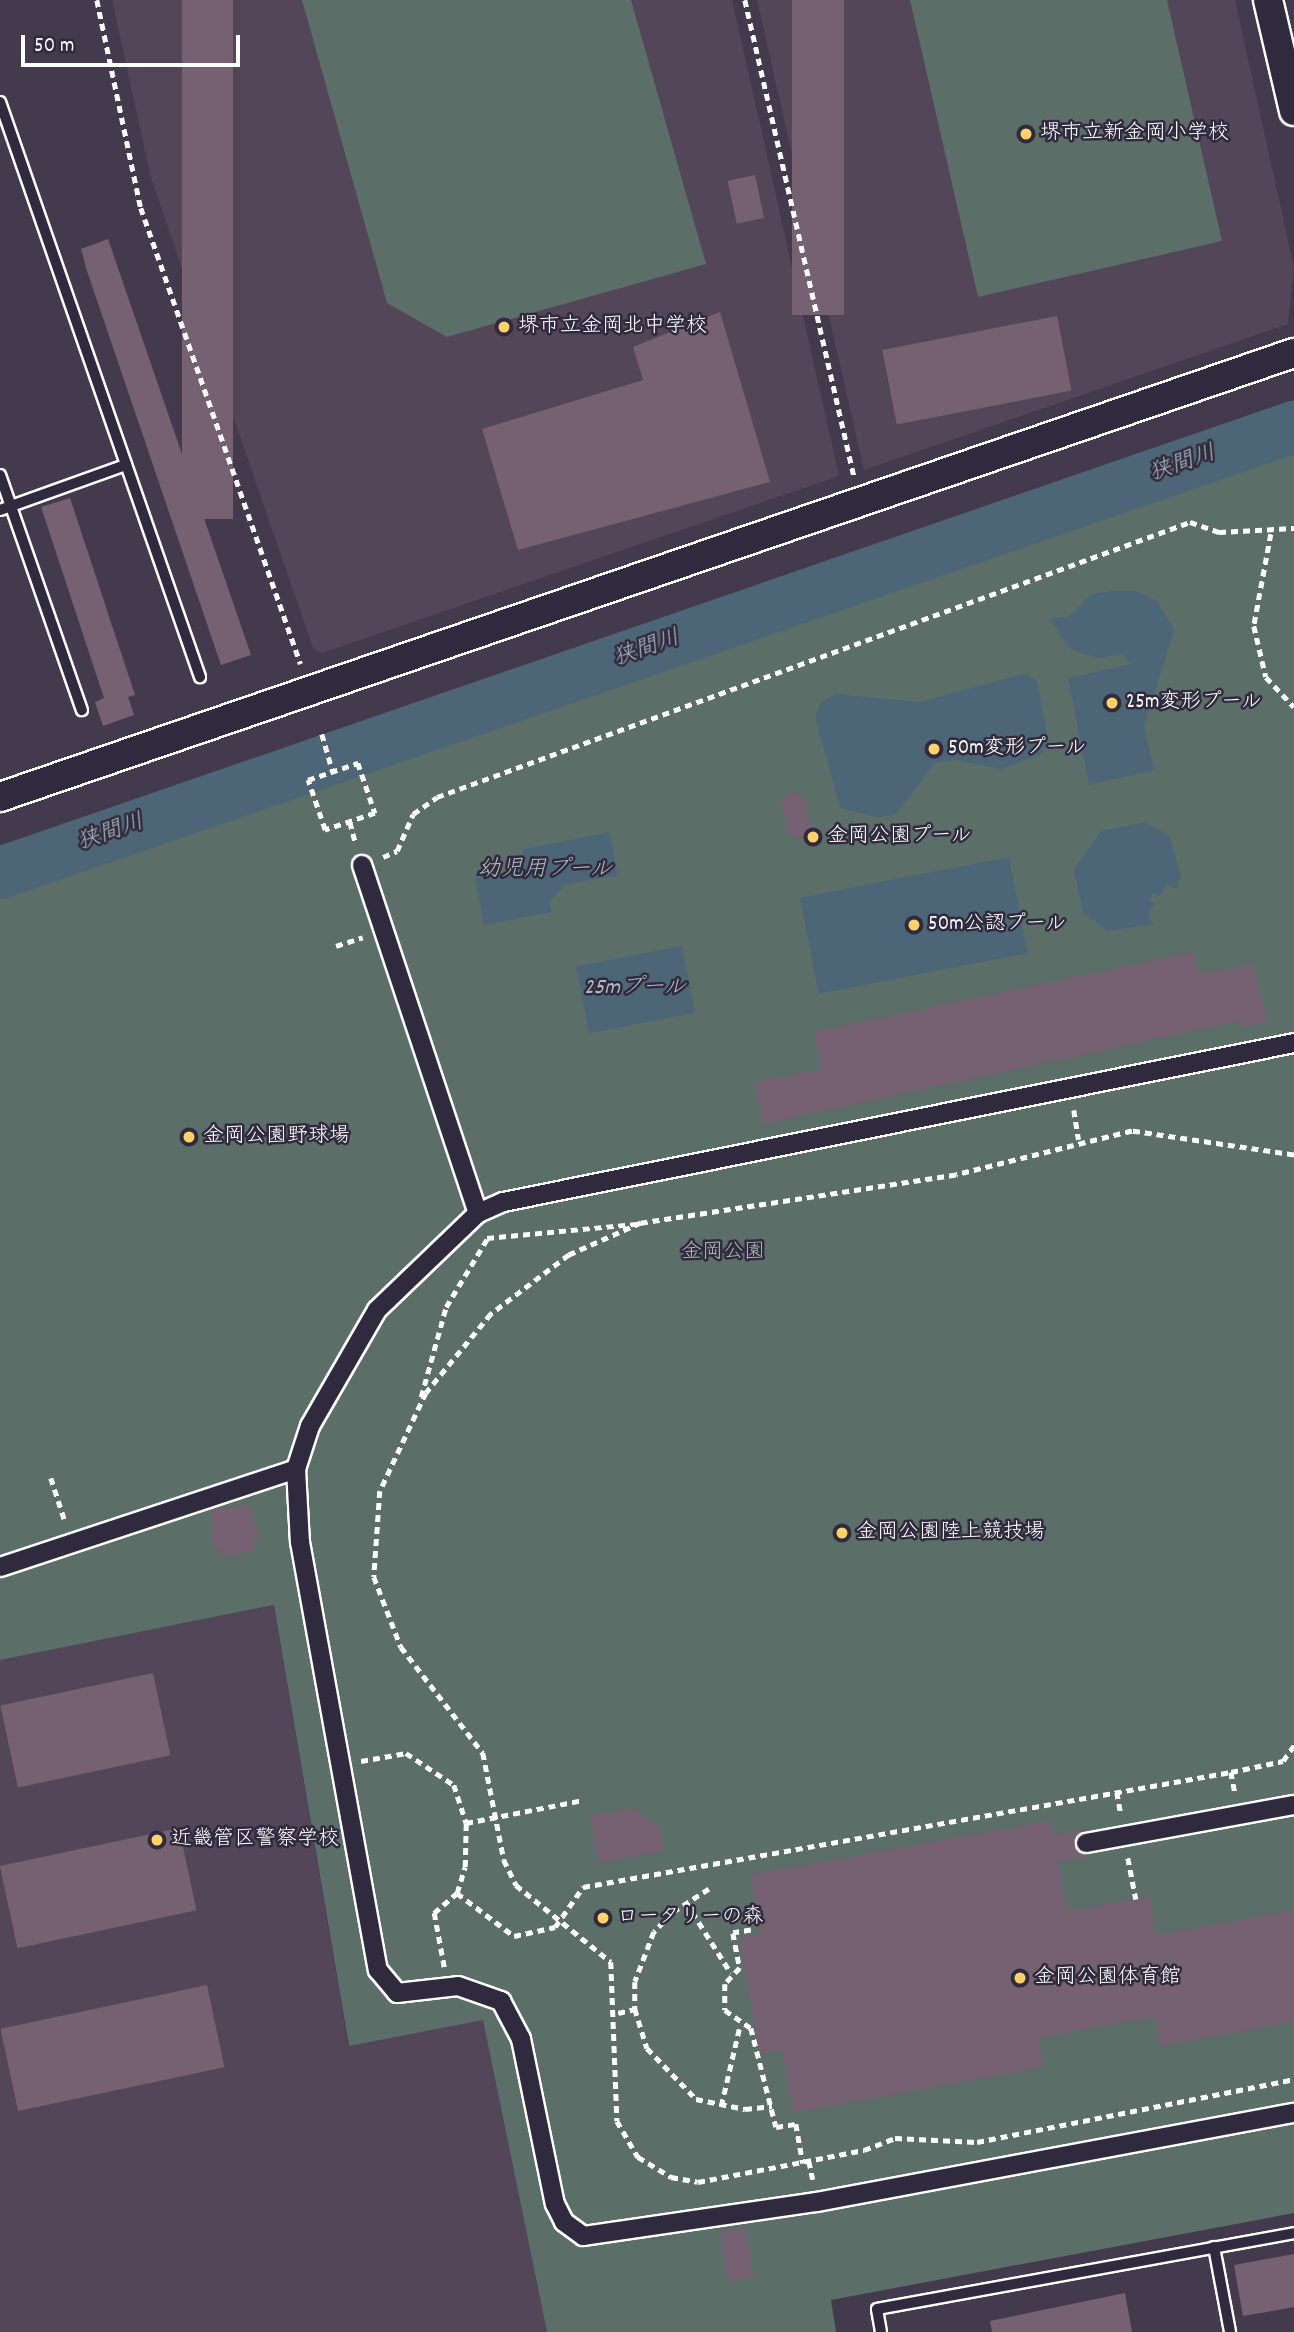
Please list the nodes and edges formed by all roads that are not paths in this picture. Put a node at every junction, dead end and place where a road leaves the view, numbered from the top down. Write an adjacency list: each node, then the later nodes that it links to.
1 (1268, 0): 3 (street)
2 (0, 102): 5 (lane)
3 (1294, 111)
4 (1294, 353): 10 (street)
5 (126, 465): 7 (lane); 8 (lane)
6 (0, 475): 7 (lane)
7 (5, 508): 9 (lane)
8 (200, 677)
9 (82, 710)
10 (0, 796)
11 (362, 865): 13 (street)
12 (1294, 1043): 13 (street)
13 (478, 1213): 14 (street)
14 (296, 1469): 15 (street); 18 (street)
15 (0, 1567)
16 (1294, 1805): 17 (street)
17 (1086, 1843)
18 (1294, 2113)
19 (1294, 2233): 20 (lane)
20 (1214, 2247): 21 (lane); 22 (lane)
21 (881, 2332)
22 (1230, 2332)

